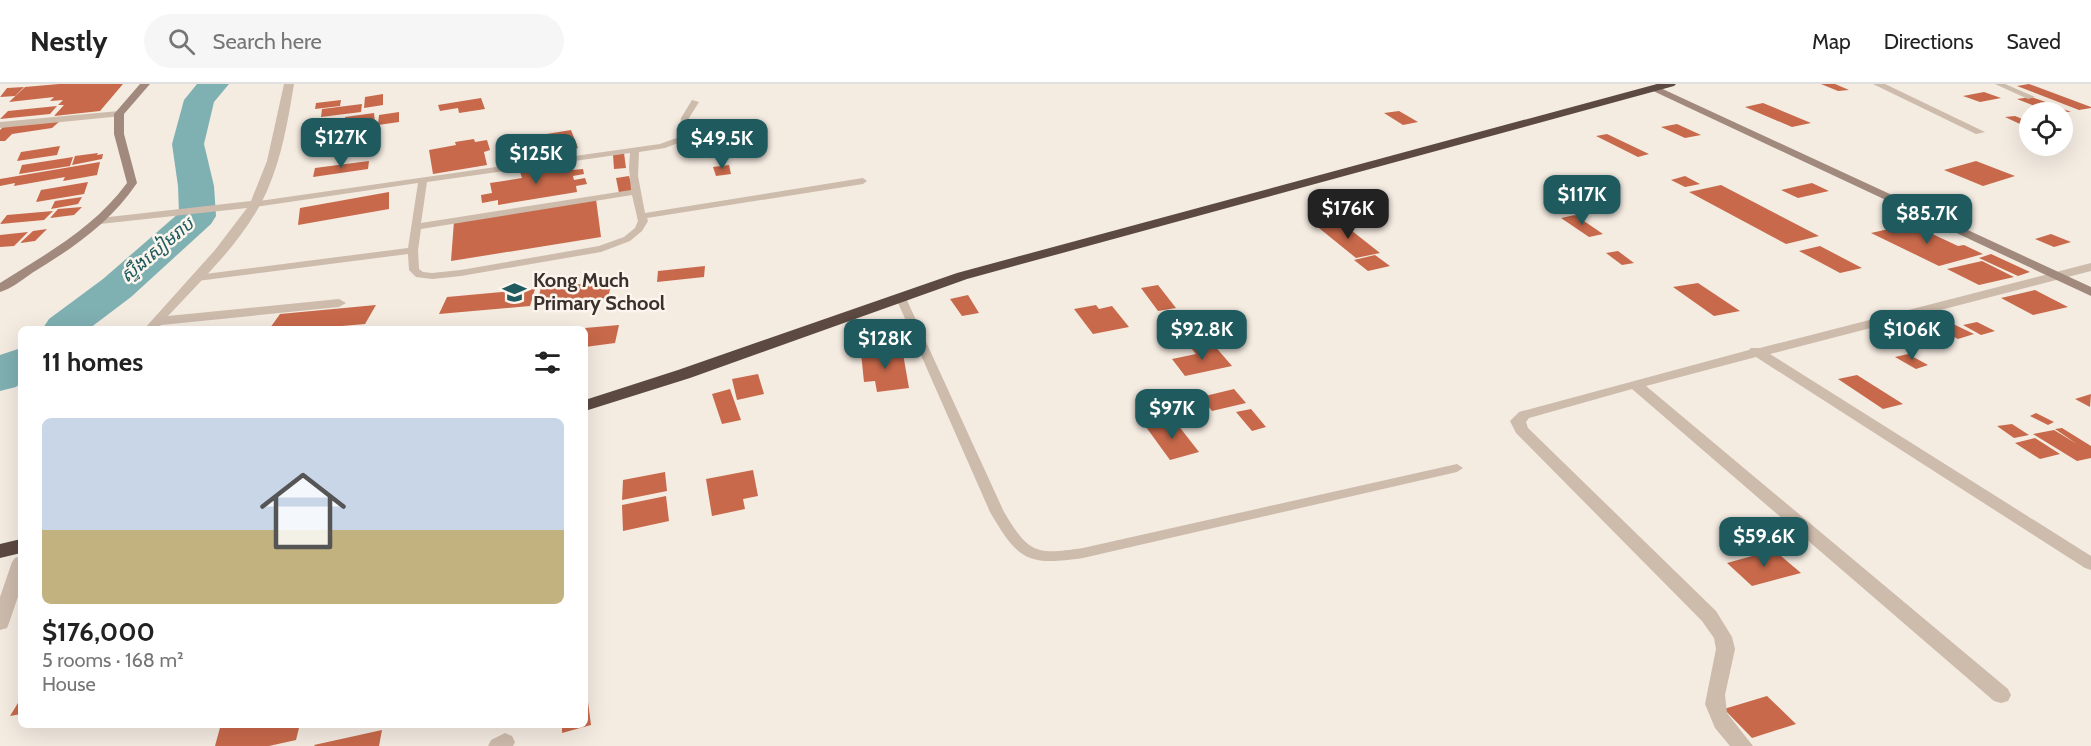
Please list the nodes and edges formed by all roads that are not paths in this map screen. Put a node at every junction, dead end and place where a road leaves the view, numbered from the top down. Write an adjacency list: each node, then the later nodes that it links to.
1 (146, 84): 8 (street)
2 (289, 84): 17 (street)
3 (1878, 84): 10 (street)
4 (1999, 84): 6 (lane)
5 (1664, 85): 23 (street); 27 (highway)
6 (2031, 97)
7 (694, 102): 12 (lane)
8 (119, 114): 9 (street); 19 (street)
9 (0, 125)
10 (1980, 132)
11 (504, 139): 13 (lane)
12 (635, 150): 13 (lane); 16 (lane)
13 (507, 167): 14 (lane)
14 (423, 179): 17 (lane); 20 (lane)
15 (863, 181): 18 (lane)
16 (637, 192): 18 (lane); 20 (lane)
17 (255, 204): 19 (street); 24 (street)
18 (642, 216): 21 (lane)
19 (100, 221): 25 (street)
20 (416, 227): 21 (lane)
21 (413, 250): 24 (lane)
22 (2091, 267): 23 (street)
23 (2058, 276): 26 (street); 30 (street)
24 (197, 278): 29 (street)
25 (0, 288)
26 (2091, 292)
27 (900, 296): 32 (highway); 33 (lane)
28 (339, 303): 29 (street)
29 (154, 325)
30 (1756, 351): 31 (street); 36 (street)
31 (1635, 384): 39 (street); 40 (street)
32 (588, 405)
33 (1457, 468)
34 (18, 547): 35 (highway)
35 (0, 551)
36 (2091, 564)
37 (18, 571): 38 (street)
38 (0, 623)
39 (2001, 695)
40 (1743, 746)

